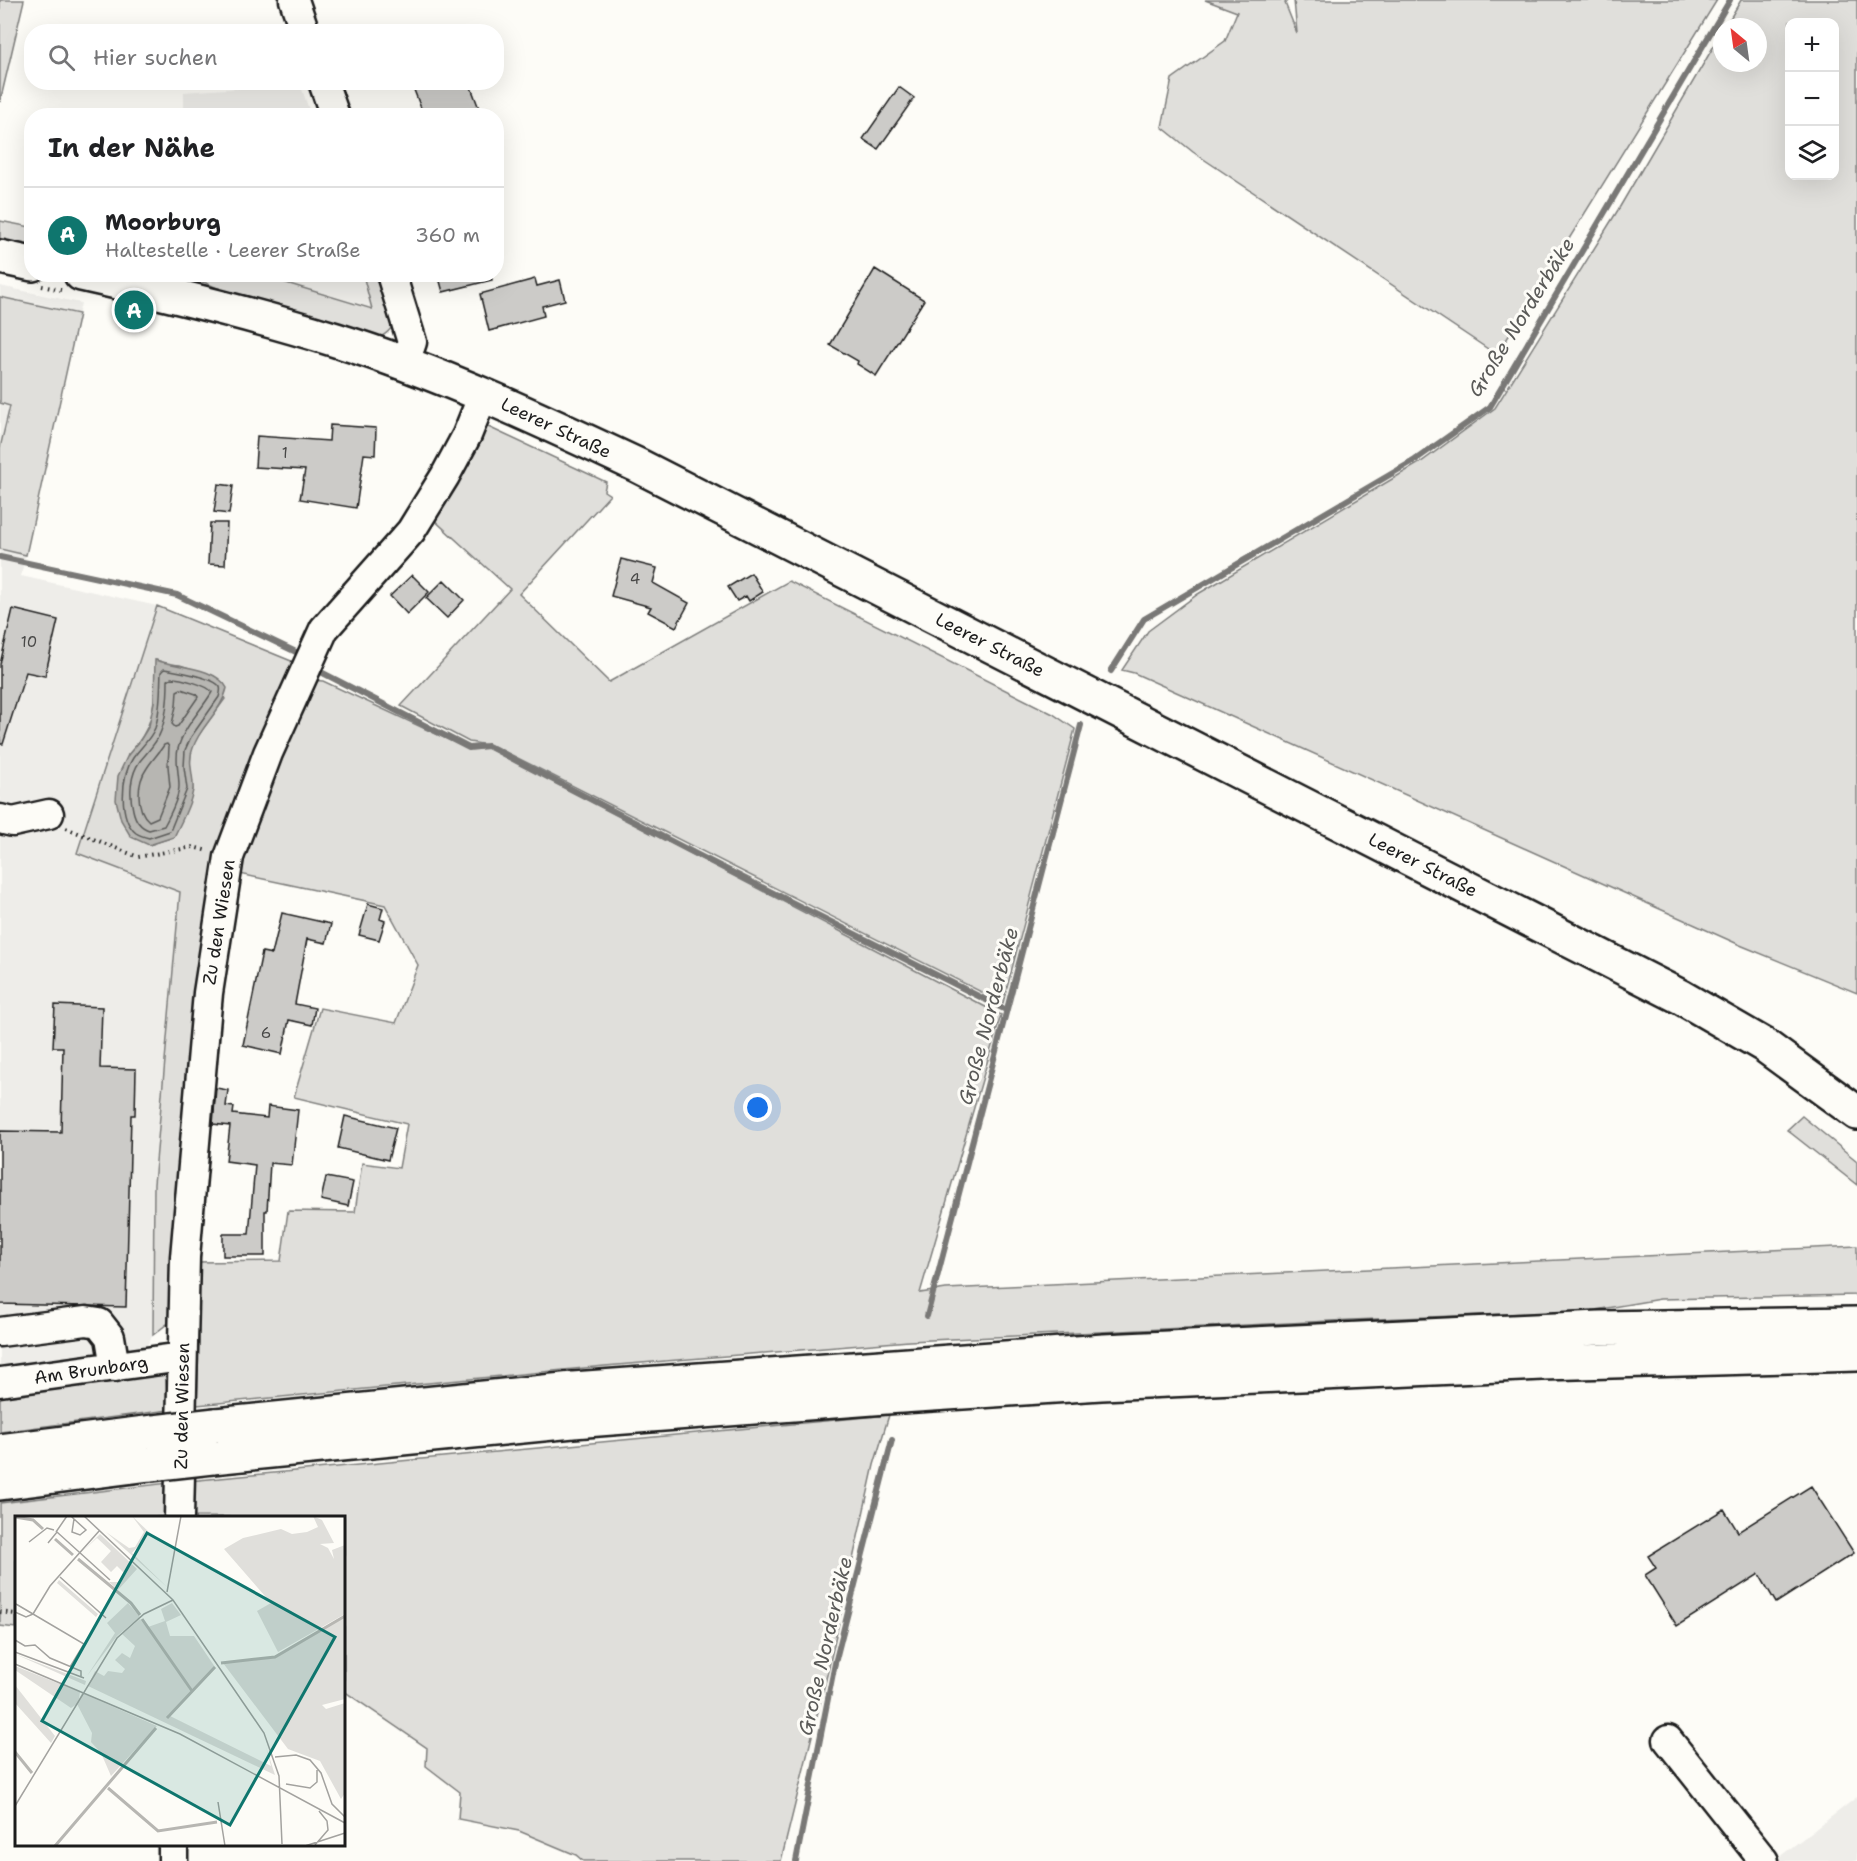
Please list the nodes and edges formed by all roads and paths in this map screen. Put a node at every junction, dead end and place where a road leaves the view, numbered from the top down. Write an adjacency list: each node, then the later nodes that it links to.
1 (294, 0): 2 (street)
2 (302, 24)
3 (326, 90): 4 (street)
4 (332, 108)
5 (0, 257): 6 (main road)
6 (24, 262)
7 (116, 282): 9 (main road, Leerer Straße)
8 (393, 282): 9 (street)
9 (404, 364): 10 (main road, Leerer Straße)
10 (483, 395): 13 (street, Zu den Wiesen); 14 (main road, Leerer Straße)
11 (49, 814): 12 (street); 13 (path)
12 (0, 819)
13 (229, 857): 18 (street, Zu den Wiesen)
14 (1857, 1113)
15 (1857, 1324): 21 (main road, bridge)
16 (0, 1332): 19 (street)
17 (1857, 1354): 22 (main road, bridge)
18 (182, 1357): 19 (street, Am Brunbarg); 23 (street, Zu den Wiesen)
19 (115, 1366): 20 (street, Am Brunbarg)
20 (0, 1382)
21 (0, 1451)
22 (0, 1483)
23 (179, 1516)
24 (0, 1612): 25 (path)
25 (15, 1614)
26 (1668, 1740): 27 (street)
27 (1764, 1861)

